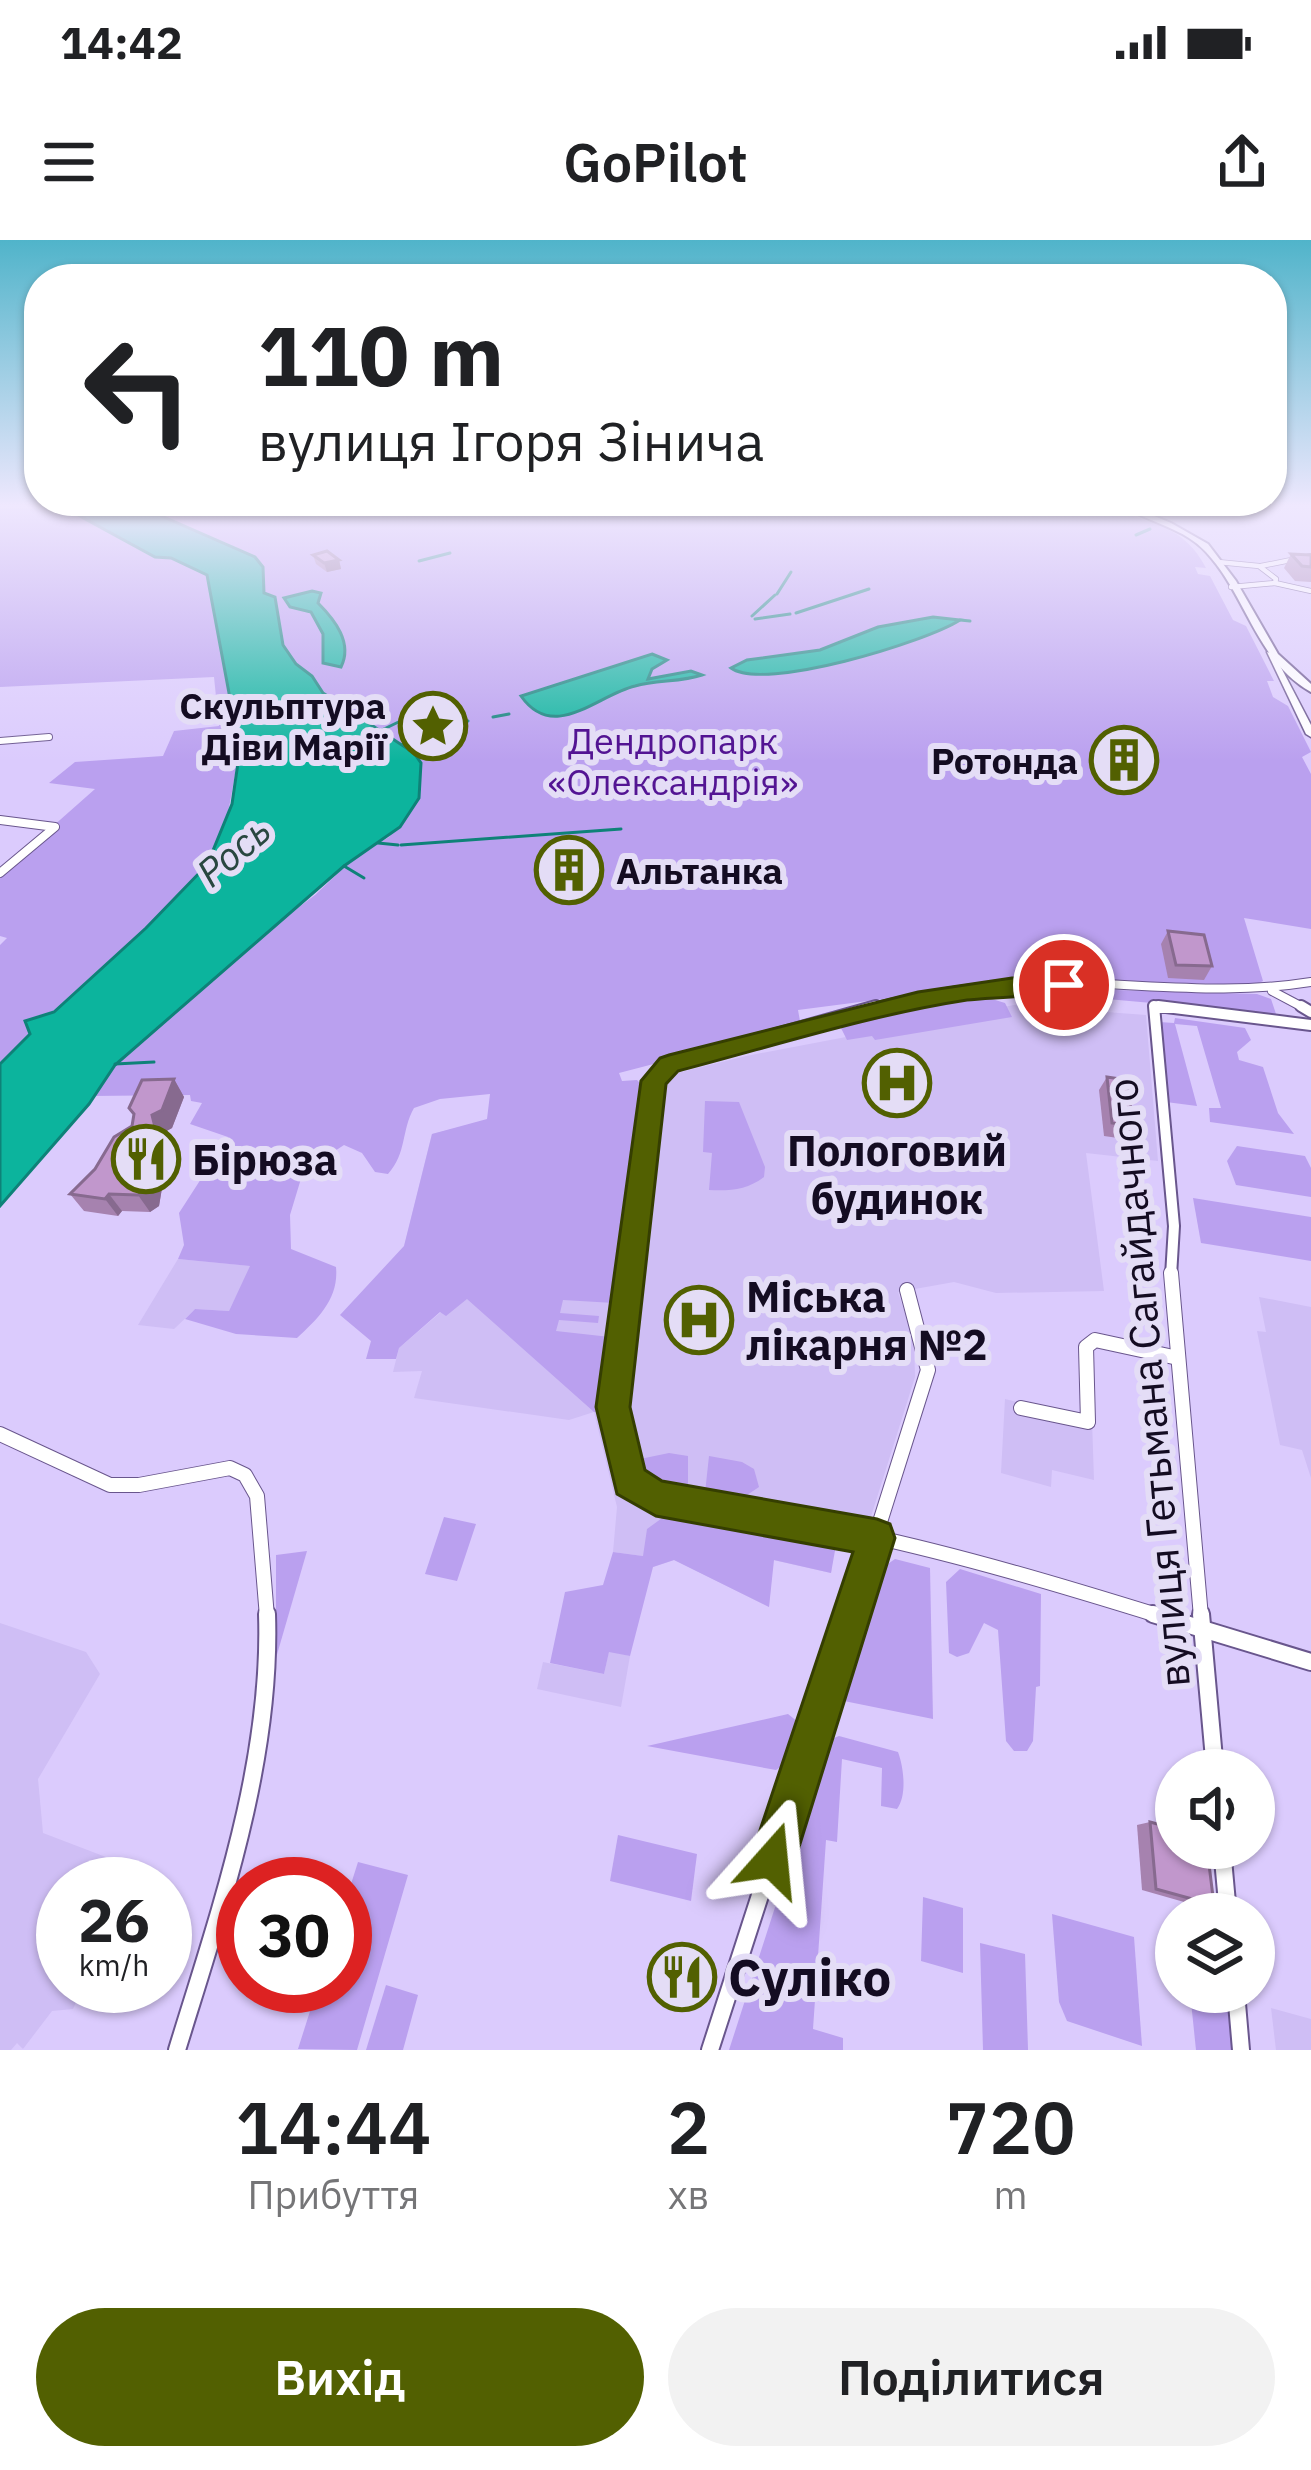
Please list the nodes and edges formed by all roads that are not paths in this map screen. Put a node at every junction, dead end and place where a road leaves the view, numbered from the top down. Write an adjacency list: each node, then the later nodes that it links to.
1 (1234, 592): 2 (main road)
2 (1270, 654): 3 (main road); 4 (main road)
3 (1311, 689)
4 (1311, 734)
5 (49, 737): 6 (street)
6 (0, 741)
7 (0, 820): 8 (street)
8 (0, 873)
9 (1311, 982): 10 (street)
10 (1269, 990): 11 (street); 17 (street)
11 (1311, 1012)
12 (1311, 1025): 14 (street, вулиця Гетьмана Сагайдачного)
13 (907, 1290): 17 (street)
14 (1178, 1358): 15 (street); 18 (street, вулиця Гетьмана Сагайдачного)
15 (1021, 1408)
16 (0, 1434): 22 (street)
17 (877, 1538): 18 (street); 23 (street)
18 (1205, 1630): 19 (street); 20 (street, вулиця Гетьмана Сагайдачного)
19 (1311, 1662)
20 (1214, 1749)
21 (1237, 2013): 24 (street)
22 (177, 2050)
23 (710, 2050)
24 (1240, 2050)

